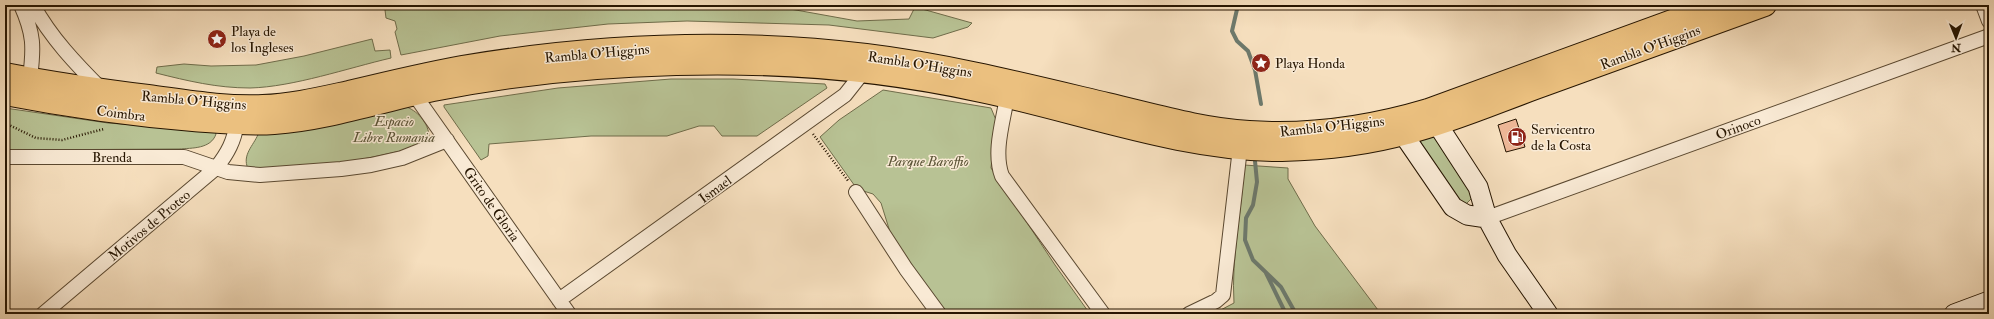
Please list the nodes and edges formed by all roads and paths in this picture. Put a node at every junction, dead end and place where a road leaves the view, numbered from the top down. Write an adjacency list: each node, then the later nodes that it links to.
1 (21, 5): 10 (street)
2 (33, 5): 11 (street)
3 (1716, 5): 16 (main road, Rambla O'Higgins)
4 (1765, 5): 16 (main road, Rambla O'Higgins)
5 (1983, 5): 6 (street)
6 (1989, 21)
7 (1989, 36): 26 (street, Orinoco)
8 (864, 71): 13 (main road, Rambla O'Higgins); 14 (main road, Rambla O'Higgins); 19 (street, Ismael)
9 (5, 74): 10 (main road, Coimbra)
10 (30, 78): 11 (main road, Coimbra)
11 (102, 90): 16 (main road, Rambla O'Higgins)
12 (5, 94): 15 (main road, Coimbra)
13 (414, 94): 18 (main road, Rambla O'Higgins); 21 (street, Grito de Gloria)
14 (1007, 97): 22 (main road, Rambla O'Higgins); 32 (street)
15 (122, 113): 17 (path); 18 (main road, Coimbra)
16 (1432, 117): 20 (main road, Rambla O'Higgins); 26 (main road)
17 (5, 123)
18 (237, 123): 24 (street, Motivos de Proteo)
19 (806, 124): 25 (path); 27 (street, Ismael)
20 (1403, 134): 22 (main road, Rambla O'Higgins); 26 (main road)
21 (447, 140): 24 (street); 27 (street, Grito de Gloria)
22 (1240, 148): 33 (street)
23 (5, 157): 24 (street, Brenda)
24 (216, 168): 29 (street, Motivos de Proteo)
25 (856, 192): 31 (street)
26 (1487, 218): 34 (main road)
27 (559, 300): 30 (street, Grito de Gloria)
28 (1989, 302): 35 (main road)
29 (43, 314)
30 (569, 314)
31 (939, 314)
32 (1103, 314)
33 (1189, 314)
34 (1548, 314)
35 (1954, 314)

